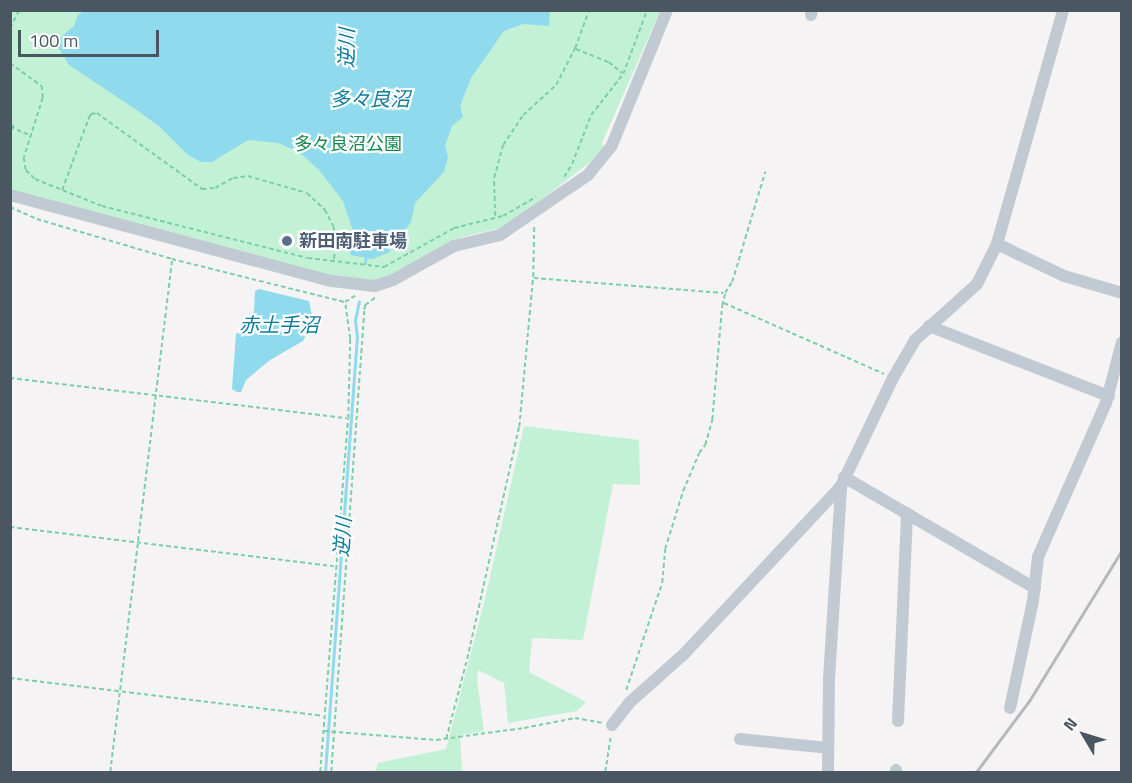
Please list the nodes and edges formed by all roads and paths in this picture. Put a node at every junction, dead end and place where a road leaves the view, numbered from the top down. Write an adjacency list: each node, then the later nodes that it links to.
1 (19, 10): 6 (path)
2 (589, 10): 7 (path)
3 (647, 10): 9 (path)
4 (667, 10): 19 (street)
5 (1063, 10): 21 (street)
6 (10, 28)
7 (575, 48): 9 (path); 20 (path)
8 (10, 63): 12 (path)
9 (623, 74): 14 (path)
10 (10, 118): 11 (path)
11 (12, 128): 12 (path)
12 (31, 136): 15 (path)
13 (765, 172): 25 (path)
14 (561, 181)
15 (62, 190): 23 (path); 23 (path)
16 (542, 193): 20 (path)
17 (10, 195): 19 (street)
18 (10, 207): 22 (path)
19 (532, 214): 24 (path)
20 (495, 218): 23 (path)
21 (997, 244): 26 (street); 33 (street)
22 (172, 260): 31 (path); 37 (path)
23 (334, 261)
24 (533, 278): 25 (path); 55 (path)
25 (725, 293): 32 (path)
26 (1122, 293)
27 (358, 294): 31 (path)
28 (379, 295): 30 (path)
29 (365, 297): 30 (path)
30 (370, 300): 54 (path)
31 (345, 302): 39 (path)
32 (723, 303): 36 (path); 48 (path)
33 (930, 326): 36 (street); 38 (street)
34 (1122, 342): 38 (street)
35 (10, 378): 37 (path)
36 (893, 378): 40 (street)
37 (156, 396): 39 (path); 43 (path)
38 (1108, 396): 45 (street)
39 (348, 418): 44 (path)
40 (842, 482): 41 (street); 52 (street); 57 (street)
41 (907, 513): 45 (street); 51 (street)
42 (10, 527): 43 (path)
43 (138, 544): 44 (path); 47 (path)
44 (335, 566): 50 (path)
45 (1035, 588): 49 (street)
46 (10, 678): 47 (path)
47 (120, 692): 50 (path); 58 (path)
48 (624, 697)
49 (1010, 708)
50 (324, 716): 53 (path)
51 (898, 721)
52 (612, 725): 55 (path); 61 (path)
53 (324, 731): 54 (path); 59 (path)
54 (334, 732): 55 (path); 60 (path)
55 (446, 739)
56 (740, 739): 57 (street)
57 (828, 748): 62 (street)
58 (110, 772)
59 (320, 772)
60 (331, 772)
61 (605, 772)
62 (828, 772)

